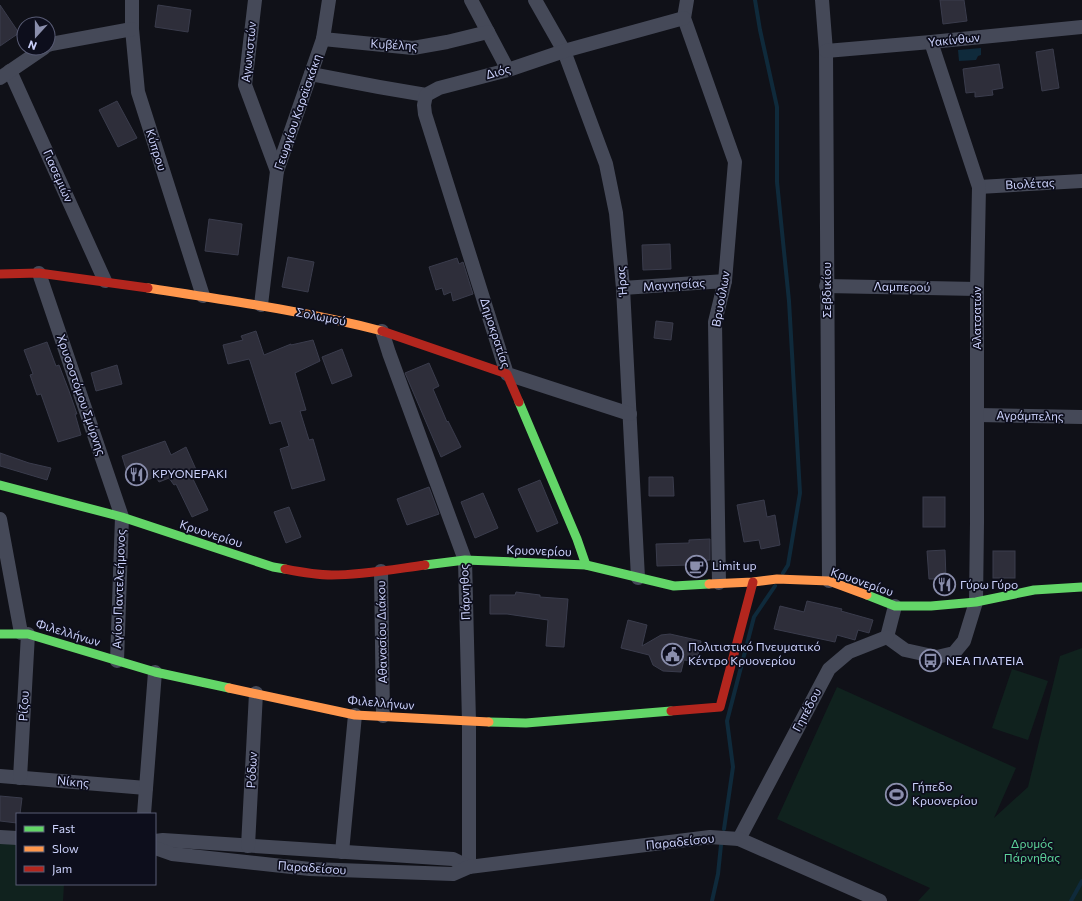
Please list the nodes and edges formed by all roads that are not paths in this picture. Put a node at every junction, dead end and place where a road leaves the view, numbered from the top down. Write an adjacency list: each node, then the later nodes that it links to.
1 (132, 0): 10 (street, Κύπρου)
2 (255, 0): 22 (street, Αγωνιστών)
3 (329, 0): 12 (street, Γεωργίου Καραϊσκάκη)
4 (471, 0): 11 (street)
5 (535, 0): 16 (street, Ήρας)
6 (687, 0): 8 (street, Βρυούλων)
7 (822, 0): 15 (street, Σεβδικίου)
8 (684, 18): 16 (street, Διός); 28 (street, Βρυούλων)
9 (1082, 27): 13 (street, Υακίνθων)
10 (132, 29): 14 (street); 32 (street, Κύπρου)
11 (488, 32): 12 (street, Κυβέλης); 18 (street)
12 (322, 40): 19 (street, Γεωργίου Καραϊσκάκη)
13 (931, 42): 15 (street, Υακίνθων); 24 (street, Αλατσατών)
14 (56, 43)
15 (826, 51): 29 (street, Σεβδικίου)
16 (564, 52): 18 (street, Διός); 30 (street, Ήρας)
17 (32, 56): 20 (street)
18 (508, 70): 21 (street, Διός)
19 (311, 74): 21 (street); 22 (street, Γεωργίου Καραϊσκάκη)
20 (5, 75): 27 (street, Γιασεμιών)
21 (426, 95): 35 (street, Δημοκρατίας)
22 (277, 171): 33 (street, Γεωργίου Καραϊσκάκη)
23 (1082, 181): 24 (street, Βιολέτας)
24 (979, 187): 31 (street, Αλατσατών)
25 (39, 273): 26 (main road, Σολωμού); 27 (main road, Σολωμού); 40 (street, Χρυσοστόμου Σμύρνης)
26 (0, 274)
27 (105, 281): 32 (main road, Σολωμού)
28 (725, 281): 30 (street, Μαγνησίας); 48 (street, Βρυούλων)
29 (826, 286): 31 (street, Λαμπερού); 46 (street, Σεβδικίου)
30 (623, 288): 36 (street, Ήρας)
31 (977, 289): 37 (street, Αλατσατών)
32 (203, 296): 33 (main road, Σολωμού)
33 (261, 305): 34 (main road, Σολωμού)
34 (382, 331): 35 (main road, Σολωμού); 42 (street, Πάρνηθος)
35 (507, 374): 36 (street, Σολωμού); 43 (main road, Δημοκρατίας)
36 (630, 414): 45 (street, Ήρας)
37 (978, 415): 38 (street, Αγράμπελης); 50 (street, Αλατσατών)
38 (1082, 417)
39 (0, 485): 40 (main road, Κρυονερίου)
40 (122, 517): 44 (main road, Κρυονερίου); 55 (street, Αγίου Παντελεήμονος)
41 (0, 519): 52 (street, Ρίζου)
42 (465, 560): 43 (main road, Κρυονερίου); 44 (main road, Κρυονερίου); 60 (street, Πάρνηθος)
43 (586, 565): 45 (main road, Κρυονερίου)
44 (381, 571): 59 (street, Αθανασίου Διάκου)
45 (638, 578): 48 (main road, Κρυονερίου)
46 (829, 581): 47 (main road, Κρυονερίου); 51 (main road, Κρυονερίου)
47 (753, 582): 48 (main road, Κρυονερίου); 60 (main road, Φιλελλήνων)
48 (719, 583)
49 (1082, 587): 50 (main road, Κρυονερίου)
50 (976, 602): 51 (main road, Κρυονερίου); 54 (street, Αλατσατών)
51 (895, 606): 54 (street)
52 (24, 633): 53 (main road, Φιλελλήνων); 55 (main road, Φιλελλήνων); 62 (street, Ρίζου)
53 (0, 634)
54 (887, 637): 67 (street, Γηπέδου)
55 (117, 661): 56 (main road, Φιλελλήνων)
56 (155, 672): 57 (main road, Φιλελλήνων); 63 (street)
57 (256, 693): 58 (main road, Φιλελλήνων); 69 (street, Ρόδων)
58 (355, 715): 59 (main road, Φιλελλήνων); 71 (street)
59 (383, 716): 60 (main road, Φιλελλήνων)
60 (469, 722): 72 (street, Πάρνηθος)
61 (0, 776): 62 (street, Νίκης)
62 (20, 778): 63 (street, Νίκης)
63 (146, 788): 64 (street)
64 (144, 813)
65 (0, 837): 66 (street)
66 (16, 838)
67 (739, 839): 72 (street, Παραδείσου); 73 (street, Παραδείσου)
68 (156, 841): 69 (street, Παραδείσου)
69 (248, 846): 71 (street, Παραδείσου)
70 (156, 848): 72 (street, Παραδείσου)
71 (342, 852): 72 (street, Παραδείσου)
72 (468, 867)
73 (880, 901)

